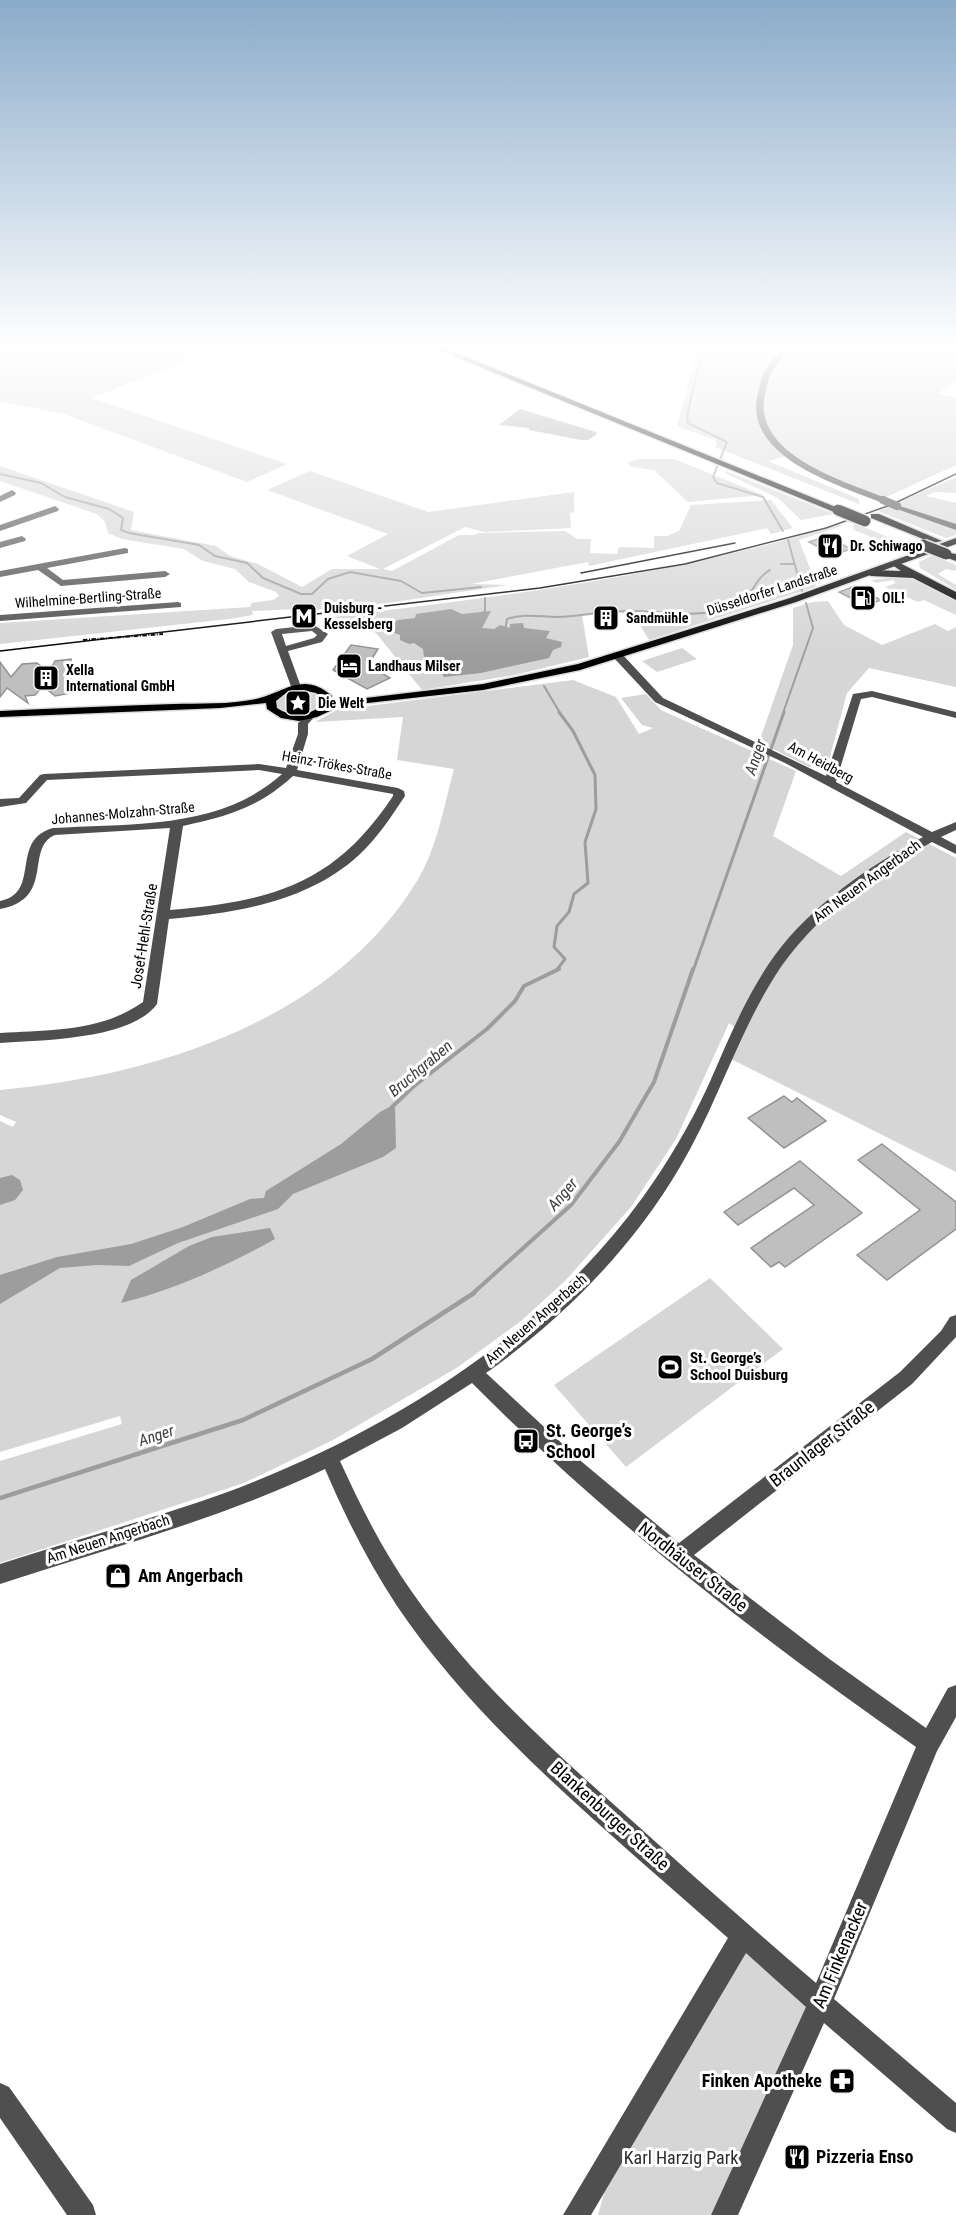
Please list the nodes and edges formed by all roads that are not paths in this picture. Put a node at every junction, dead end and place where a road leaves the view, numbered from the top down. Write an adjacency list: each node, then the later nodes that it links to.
1 (697, 449): 4 (highway)
2 (699, 449): 4 (highway)
3 (782, 449): 10 (street, bridge)
4 (714, 456): 5 (highway)
5 (728, 462): 9 (highway, bridge); 9 (highway)
6 (12, 493): 7 (street)
7 (0, 499)
8 (55, 509): 11 (street)
9 (870, 519): 15 (highway, bridge); 15 (highway)
10 (956, 527)
11 (0, 529): 13 (street)
12 (956, 541): 16 (main road, Düsseldorfer Landstraße)
13 (0, 545)
14 (124, 551): 17 (street)
15 (953, 554)
16 (899, 563): 18 (main road, Düsseldorfer Landstraße); 21 (highway); 22 (highway)
17 (40, 567): 19 (street); 20 (street)
18 (871, 573): 21 (highway); 26 (main road, Düsseldorfer Landstraße)
19 (0, 574)
20 (165, 574)
21 (920, 578): 22 (highway)
22 (956, 595)
23 (177, 605): 24 (street, Wilhelmine-Bertling-Straße)
24 (0, 618)
25 (282, 650): 27 (street)
26 (618, 656): 30 (main road, Düsseldorfer Landstraße); 40 (street, Am Heidberg)
27 (296, 687): 28 (main road, Düsseldorfer Landstraße); 29 (main road)
28 (327, 695): 30 (main road, Düsseldorfer Landstraße); 32 (main road)
29 (274, 696): 31 (main road); 33 (main road)
30 (383, 698): 32 (main road, Düsseldorfer Landstraße)
31 (220, 705): 33 (main road); 34 (main road)
32 (326, 707): 36 (main road)
33 (272, 709): 37 (main road)
34 (0, 714)
35 (956, 715): 40 (street)
36 (310, 716): 37 (main road); 38 (street)
37 (288, 717): 38 (street)
38 (297, 746): 39 (street)
39 (290, 773): 41 (street, Heinz-Trökes-Straße); 42 (street, Johannes-Molzahn-Straße); 47 (street, Heinz-Trökes-Straße)
40 (830, 783): 44 (street, Am Heidberg)
41 (0, 803)
42 (177, 824): 46 (street, Johannes-Molzahn-Straße); 47 (street, Josef-Hehl-Straße)
43 (956, 826): 44 (street, Am Neuen Angerbach)
44 (930, 836): 45 (street, Am Heidberg); 50 (street, Am Neuen Angerbach)
45 (956, 850)
46 (0, 905)
47 (164, 915): 48 (street, Josef-Hehl-Straße)
48 (0, 1038)
49 (956, 1322): 52 (street, Braunlager Straße)
50 (473, 1372): 51 (street, Am Neuen Angerbach); 52 (street, Nordhäuser Straße)
51 (329, 1457): 53 (street, Am Neuen Angerbach); 56 (street, Blankenburger Straße)
52 (678, 1556): 55 (street, Nordhäuser Straße)
53 (0, 1574)
54 (956, 1696): 55 (street, Am Finkenacker)
55 (929, 1743): 57 (street, Am Finkenacker)
56 (743, 1935): 57 (street, Blankenburger Straße); 61 (street)
57 (820, 2004): 59 (street, Blankenburger Straße); 62 (street, Am Finkenacker)
58 (0, 2096): 60 (street)
59 (956, 2120)
60 (83, 2215)
61 (576, 2215)
62 (724, 2215)

